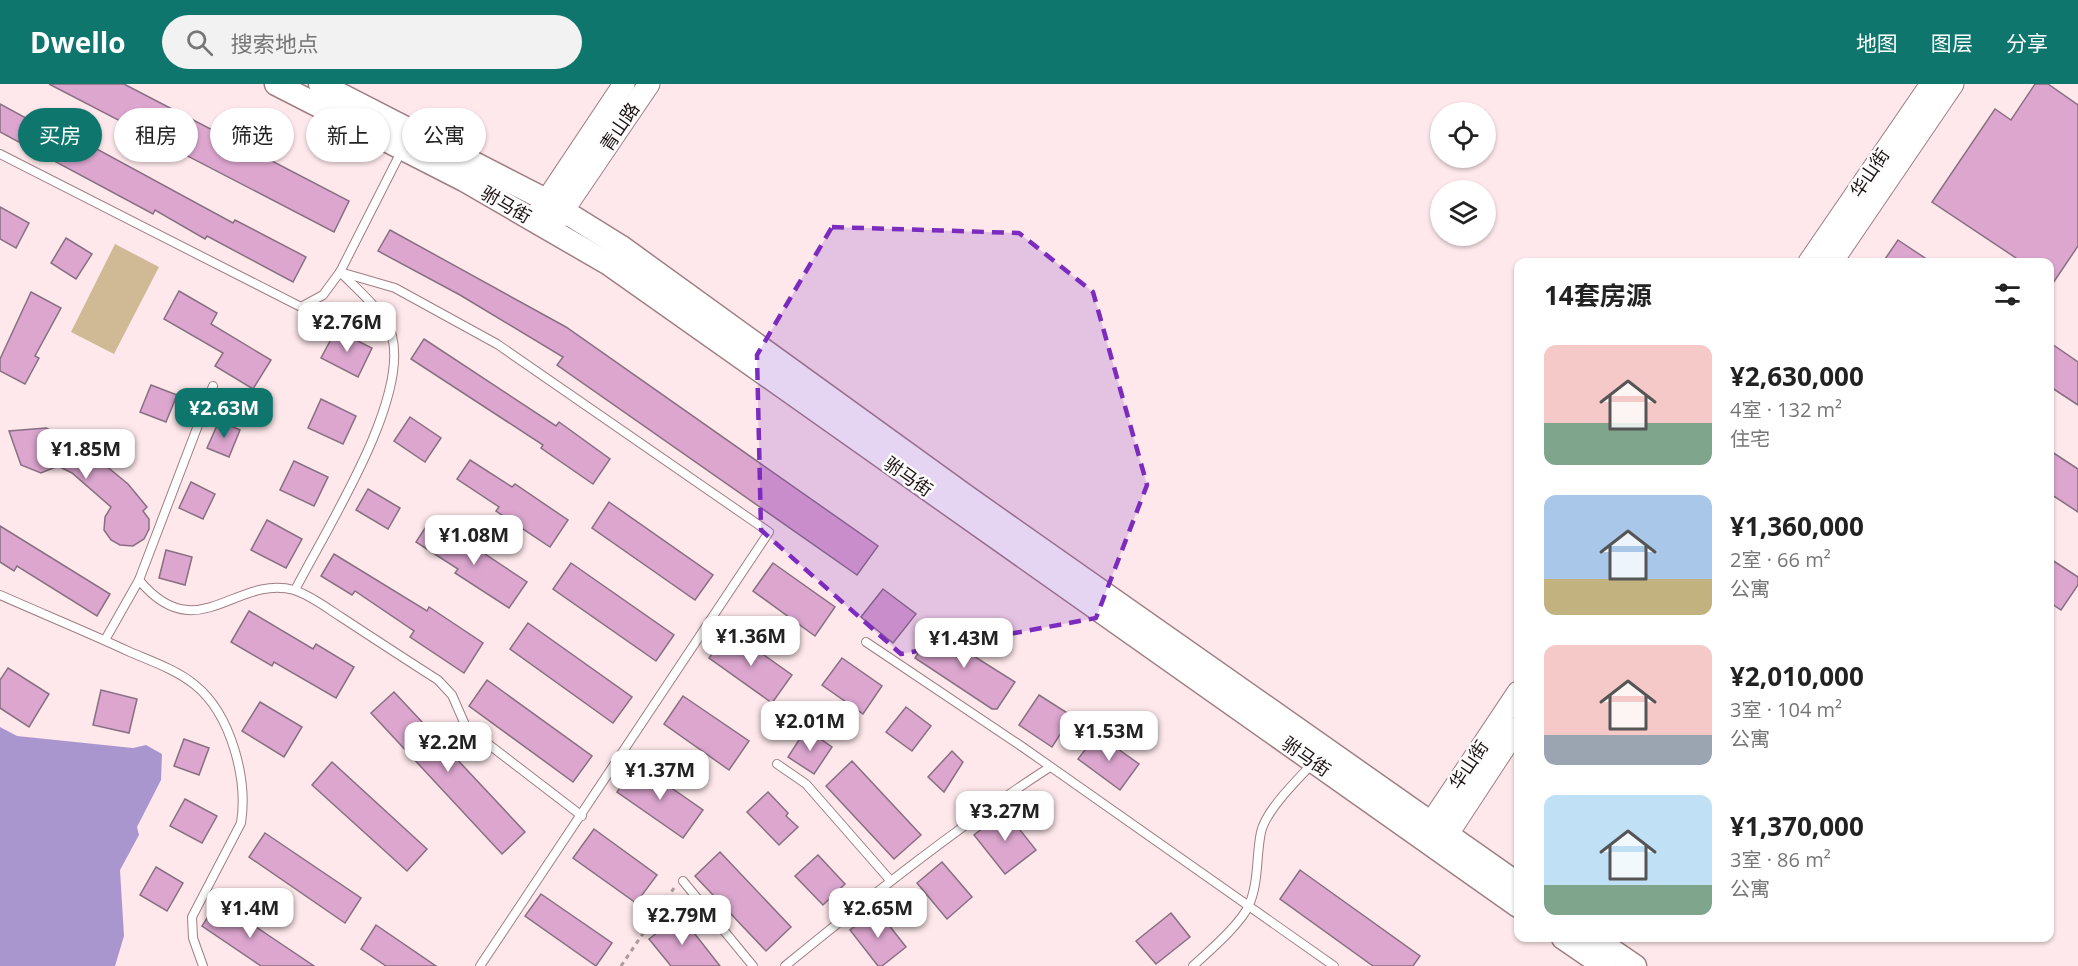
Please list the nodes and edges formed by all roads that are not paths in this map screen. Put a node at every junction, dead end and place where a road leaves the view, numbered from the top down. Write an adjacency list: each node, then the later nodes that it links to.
1 (276, 84): 8 (main road, 驸马街)
2 (320, 84): 7 (main road, 驸马街)
3 (624, 84): 13 (street, 青山路)
4 (649, 84): 13 (street, 青山路)
5 (1931, 84): 15 (street, 华山街)
6 (1953, 84): 16 (street, 华山街)
7 (402, 137)
8 (402, 138)
9 (402, 150): 17 (lane)
10 (0, 154): 17 (lane)
11 (442, 162): 14 (main road, 驸马街)
12 (456, 162): 13 (main road, 驸马街)
13 (554, 206): 14 (street, 青山路); 26 (main road, 驸马街)
14 (542, 225): 26 (main road, 驸马街)
15 (1812, 258)
16 (1835, 258)
17 (340, 272): 20 (lane); 29 (lane)
18 (213, 386): 19 (lane)
19 (139, 580): 20 (lane); 22 (lane)
20 (295, 590): 29 (lane)
21 (0, 595): 22 (lane)
22 (105, 640): 38 (lane)
23 (866, 642): 28 (lane)
24 (1514, 699): 30 (street, 华山街)
25 (1514, 732): 30 (street, 华山街)
26 (1320, 756): 30 (main road, 驸马街); 35 (lane)
27 (777, 764): 31 (lane)
28 (1050, 767): 31 (lane); 35 (lane)
29 (582, 816): 39 (lane)
30 (1434, 836): 33 (main road, 驸马街); 34 (main road, 驸马街)
31 (890, 880): 41 (lane)
32 (682, 881): 40 (lane)
33 (1514, 882)
34 (1514, 903)
35 (1249, 906): 42 (lane); 43 (lane)
36 (1569, 942): 44 (main road)
37 (1600, 942): 45 (main road)
38 (203, 966)
39 (480, 966)
40 (753, 966)
41 (785, 966)
42 (1193, 966)
43 (1334, 966)
44 (1604, 966)
45 (1635, 966)

